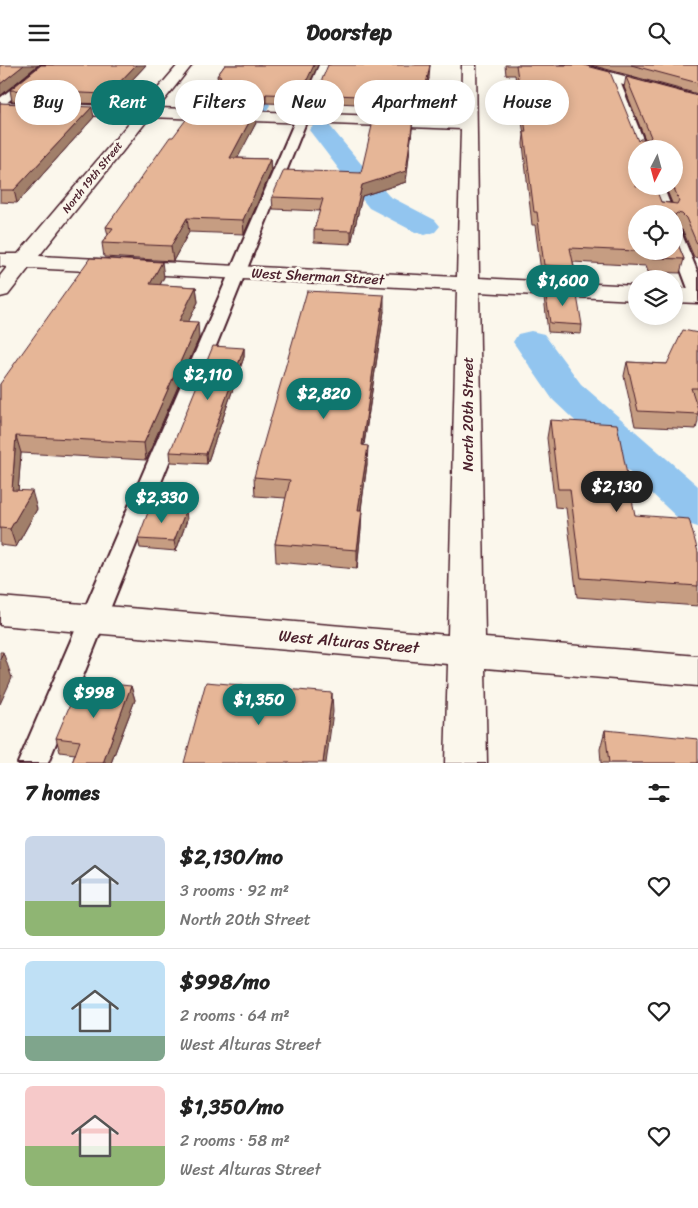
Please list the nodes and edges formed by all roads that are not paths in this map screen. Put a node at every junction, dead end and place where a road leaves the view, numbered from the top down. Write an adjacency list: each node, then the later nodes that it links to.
1 (47, 65): 11 (lane)
2 (185, 65): 9 (street, North 19th Street)
3 (324, 65): 7 (lane)
4 (469, 65): 8 (street, North 20th Street)
5 (568, 65): 6 (street)
6 (614, 79): 10 (street); 19 (lane)
7 (318, 80)
8 (469, 80)
9 (165, 90)
10 (698, 101)
11 (0, 103)
12 (0, 107): 13 (street)
13 (91, 111)
14 (165, 114): 15 (street)
15 (274, 117)
16 (136, 125): 22 (street, North 19th Street)
17 (299, 125): 23 (lane)
18 (469, 125): 24 (street, North 20th Street)
19 (638, 140)
20 (683, 256): 28 (lane)
21 (0, 260): 22 (street, West Sherman Street)
22 (24, 261): 23 (street, West Sherman Street); 25 (street, North 19th Street)
23 (238, 272): 24 (street, West Sherman Street); 30 (lane)
24 (469, 284): 26 (street, West Sherman Street); 31 (street, North 20th Street)
25 (0, 290)
26 (628, 293)
27 (683, 295): 28 (street)
28 (698, 295)
29 (0, 611): 30 (street, West Alturas Street)
30 (93, 619): 31 (street, West Alturas Street); 33 (lane)
31 (466, 651): 32 (street, West Alturas Street); 34 (street, North 20th Street)
32 (698, 671)
33 (32, 763)
34 (466, 763)

